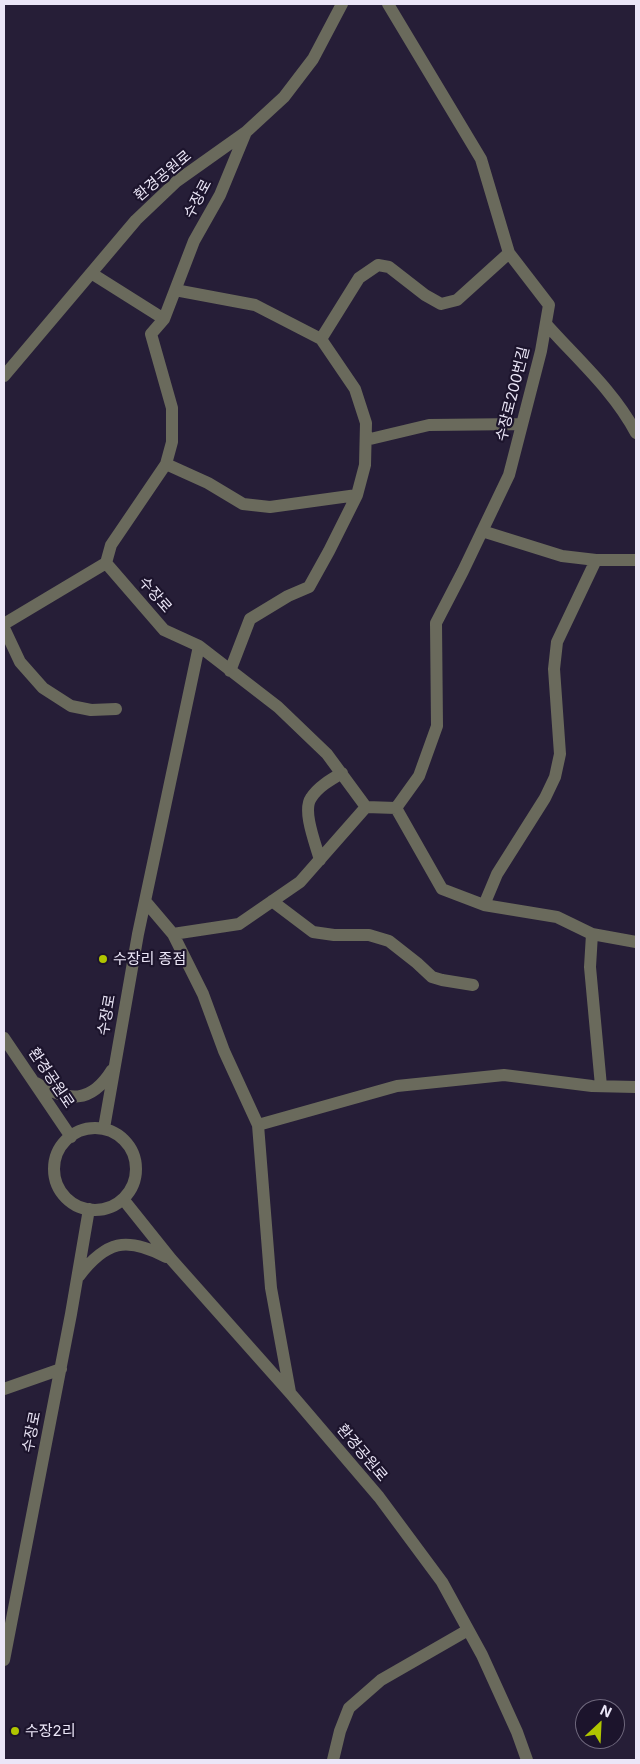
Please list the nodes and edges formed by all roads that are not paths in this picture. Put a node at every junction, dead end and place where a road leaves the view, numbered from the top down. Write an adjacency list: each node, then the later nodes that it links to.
1 (342, 4): 3 (street, 환경공원로)
2 (388, 4): 4 (street, 수장로200번길)
3 (246, 132): 5 (street, 환경공원로); 6 (street, 수장로)
4 (509, 253): 8 (street, 수장로200번길); 9 (street)
5 (91, 274): 7 (street); 10 (street, 환경공원로)
6 (175, 290): 7 (street, 수장로); 9 (street)
7 (164, 319): 14 (street, 수장로)
8 (546, 324): 11 (street, 수장로200번길); 12 (street)
9 (321, 339): 13 (street)
10 (4, 376)
11 (522, 424): 13 (street); 16 (street, 수장로200번길)
12 (636, 433)
13 (366, 440): 15 (street)
14 (166, 464): 15 (street); 19 (street, 수장로)
15 (357, 495): 23 (street)
16 (482, 531): 17 (street); 27 (street, 수장로200번길)
17 (596, 560): 18 (street); 31 (street)
18 (636, 560)
19 (106, 563): 20 (street); 22 (street, 수장로)
20 (4, 624)
21 (4, 628): 24 (street)
22 (199, 646): 23 (street); 29 (street, 수장로)
23 (230, 670): 25 (street)
24 (116, 709)
25 (342, 773): 26 (street); 28 (street)
26 (366, 807): 27 (street); 28 (street)
27 (396, 808): 31 (street)
28 (320, 860): 30 (street)
29 (145, 901): 32 (street); 37 (street, 수장로)
30 (272, 901): 32 (street); 35 (street)
31 (484, 905): 33 (street)
32 (173, 934): 41 (street)
33 (592, 934): 34 (street); 39 (street)
34 (636, 942)
35 (473, 985)
36 (4, 1038): 38 (street, 환경공원로)
37 (114, 1066): 38 (street); 42 (street, 수장로)
38 (34, 1082): 43 (street, 환경공원로)
39 (601, 1086): 40 (street); 41 (street)
40 (636, 1086)
41 (258, 1125): 50 (street)
42 (104, 1128): 43 (street); 44 (street)
43 (71, 1137): 45 (street)
44 (123, 1199): 45 (street); 46 (street, 환경공원로)
45 (89, 1209): 47 (street, 수장로)
46 (171, 1259): 47 (street); 50 (street, 환경공원로)
47 (77, 1278): 48 (street, 수장로)
48 (60, 1369): 49 (street); 52 (street, 수장로)
49 (4, 1389)
50 (291, 1394): 51 (street, 환경공원로)
51 (468, 1630): 53 (street); 54 (street, 환경공원로)
52 (4, 1660)
53 (334, 1760)
54 (527, 1760)

